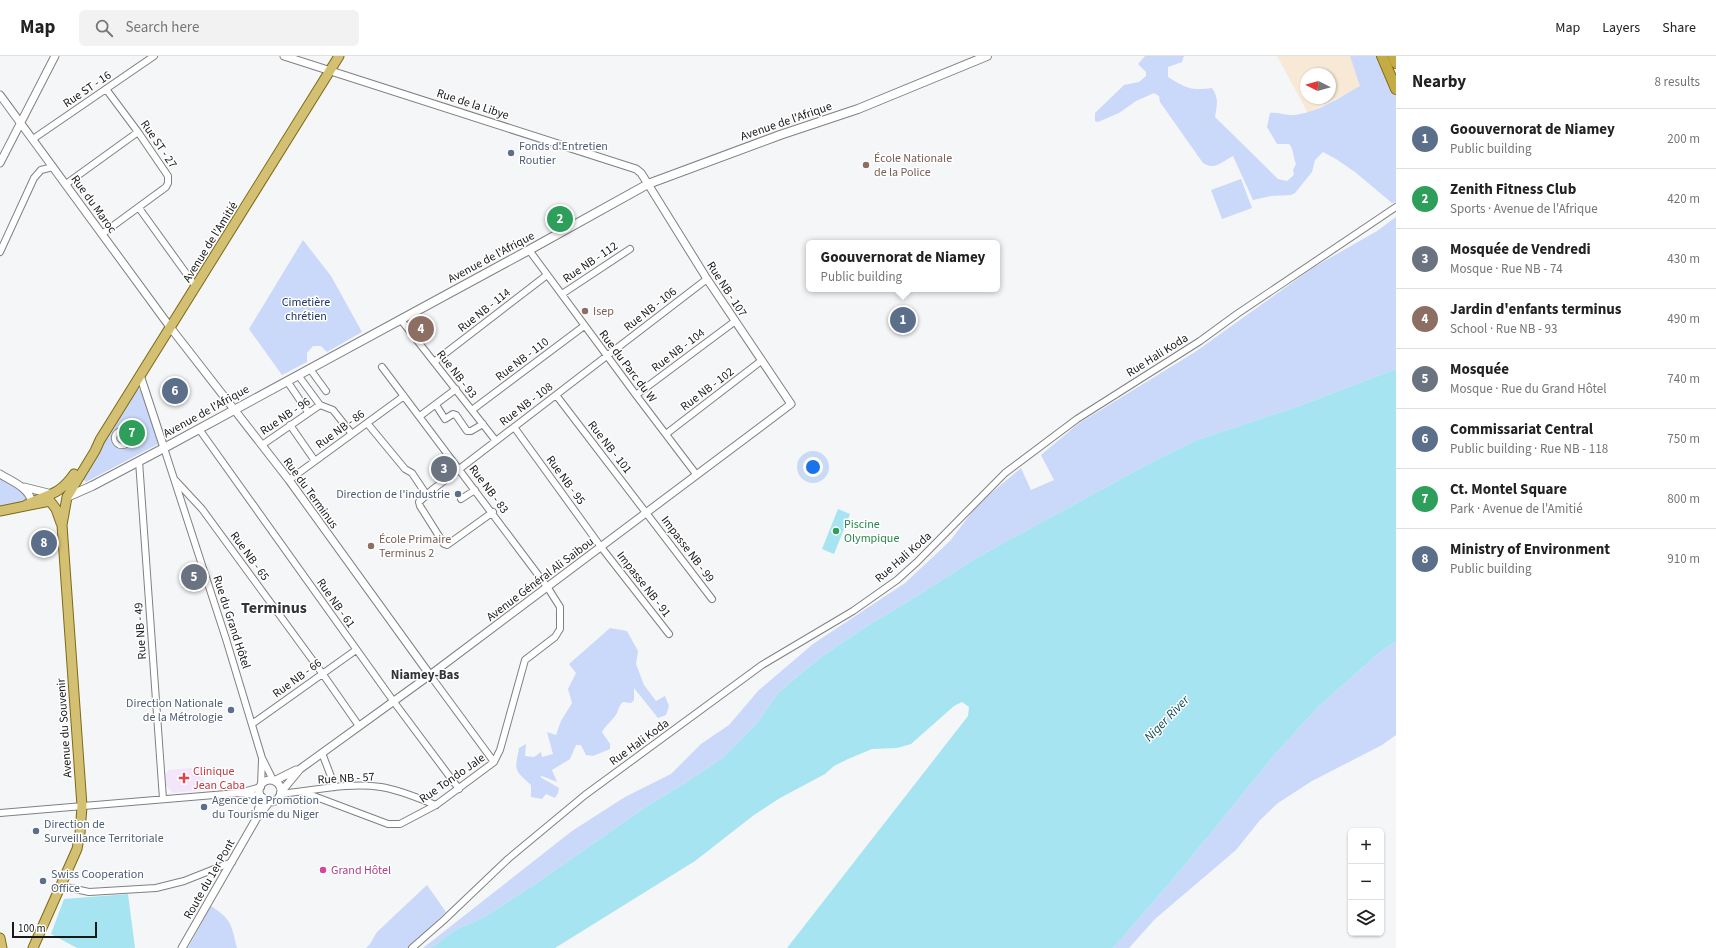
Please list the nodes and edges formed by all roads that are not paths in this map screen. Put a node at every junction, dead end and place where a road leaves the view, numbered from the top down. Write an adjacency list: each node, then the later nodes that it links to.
1 (55, 56): 13 (street)
2 (154, 56): 10 (street, Rue ST - 16)
3 (284, 56): 9 (street, Rue de la Libye)
4 (340, 56): 9 (main road, Avenue de l'Amitié)
5 (987, 56): 19 (main road, Avenue de l'Afrique)
6 (1382, 56): 11 (highway)
7 (1393, 56): 8 (highway)
8 (1396, 63)
9 (330, 71): 19 (street, Rue de la Libye); 28 (main road, Avenue de l'Amitié)
10 (106, 89): 14 (street, Rue ST - 27); 15 (street, Rue ST - 16)
11 (1396, 89)
12 (0, 96): 13 (street, Rue du Maroc)
13 (21, 124): 15 (street, Rue du Maroc); 16 (street)
14 (138, 132): 18 (street); 21 (street, Rue ST - 27)
15 (33, 139): 17 (street, Rue du Maroc)
16 (0, 162)
17 (53, 167): 18 (street, Rue du Maroc); 25 (street)
18 (66, 184): 22 (street, Rue du Maroc)
19 (648, 184): 24 (main road, Avenue de l'Afrique); 27 (street, Rue NB - 107)
20 (1396, 207): 118 (street, Rue Hali Koda)
21 (139, 208): 22 (street, Rue ST - 27); 28 (street)
22 (102, 234): 33 (street, Rue du Maroc)
23 (630, 249): 29 (street, Rue NB - 112)
24 (530, 250): 26 (street, Rue du Parc du W); 30 (main road, Avenue de l'Afrique)
25 (0, 252)
26 (548, 275): 29 (street, Rue du Parc du W); 36 (street, Rue NB - 114)
27 (706, 279): 31 (street, Rue NB - 107); 34 (street, Rue NB - 106)
28 (196, 287): 33 (main road, Avenue de l'Amitié)
29 (562, 294): 32 (street, Rue du Parc du W)
30 (401, 320): 36 (street, Rue NB - 93); 38 (main road, Avenue de l'Afrique)
31 (734, 322): 35 (street, Rue NB - 107); 45 (street, Rue NB - 104)
32 (584, 326): 34 (street, Rue du Parc du W); 51 (street, Rue NB - 110)
33 (170, 328): 39 (main road, Avenue de l'Amitié); 50 (street, Rue du Terminus)
34 (606, 356): 44 (street, Rue NB - 108); 45 (street, Rue du Parc du W)
35 (761, 361): 47 (street, Rue NB - 107); 60 (street, Rue NB - 102)
36 (434, 362): 42 (street, Rue NB - 93)
37 (382, 367): 46 (street, Rue NB - 83)
38 (310, 369): 40 (main road, Avenue de l'Afrique); 43 (street)
39 (140, 375): 61 (main road, Avenue de l'Amitié); 64 (street)
40 (298, 375): 41 (main road, Avenue de l'Afrique); 48 (street)
41 (287, 381): 50 (main road, Avenue de l'Afrique); 52 (street)
42 (456, 389): 49 (street); 51 (street, Rue NB - 93)
43 (326, 391)
44 (556, 395): 57 (street, Rue NB - 108); 81 (street, Rue NB - 101)
45 (636, 395): 60 (street, Rue du Parc du W)
46 (404, 396): 53 (street, Rue NB - 83); 54 (street, Rue NB - 86)
47 (791, 404): 69 (street, Avenue Général Ali Saibou)
48 (320, 405): 52 (street, Rue NB - 96); 59 (street)
49 (436, 405): 53 (street); 55 (street)
50 (234, 410): 58 (main road, Avenue de l'Afrique); 63 (street, Rue du Terminus)
51 (472, 410): 55 (street, Rue NB - 93)
52 (308, 412): 56 (street, Rue NB - 96)
53 (420, 416): 67 (street, Rue NB - 83)
54 (367, 423): 59 (street, Rue NB - 86); 74 (street)
55 (483, 424): 62 (street, Rue NB - 93)
56 (290, 425): 63 (street, Rue NB - 96); 66 (street)
57 (514, 427): 62 (street, Rue NB - 108); 84 (street, Rue NB - 95)
58 (199, 429): 64 (main road, Avenue de l'Afrique); 88 (street, Rue NB - 61)
59 (352, 434): 66 (street, Rue NB - 86)
60 (666, 434): 69 (street, Rue du Parc du W)
61 (100, 440): 75 (main road, Avenue de l'Amitié); 76 (main road, Avenue de l'Amitié)
62 (496, 441): 67 (street, Rue NB - 108)
63 (262, 445): 71 (street, Rue du Terminus)
64 (164, 448): 65 (main road, Avenue de l'Afrique); 70 (street, Rue du Grand Hôtel)
65 (140, 461): 75 (main road, Avenue de l'Afrique); 106 (street, Rue NB - 49)
66 (315, 461): 71 (street, Rue NB - 86)
67 (459, 469): 73 (street, Rue NB - 83); 74 (street, Rue NB - 108)
68 (0, 474): 72 (street)
69 (696, 474): 81 (street, Avenue Général Ali Saibou)
70 (175, 480): 89 (street, Rue NB - 65); 92 (street, Rue du Grand Hôtel)
71 (288, 480): 90 (street, Rue du Terminus)
72 (20, 485): 76 (street); 78 (street)
73 (476, 490): 77 (street); 80 (street, Rue NB - 83)
74 (426, 494): 80 (street, Rue NB - 108)
75 (67, 497): 76 (main road); 83 (main road, Avenue du Souvenir)
76 (52, 499): 78 (main road); 82 (main road); 83 (main road)
77 (461, 499)
78 (29, 504): 79 (main road)
79 (0, 511)
80 (493, 512): 85 (street, Rue NB - 83)
81 (646, 513): 84 (street, Avenue Général Ali Saibou); 86 (street, Impasse NB - 99)
82 (0, 516)
83 (62, 525): 109 (main road, Avenue du Souvenir)
84 (602, 547): 85 (street, Avenue Général Ali Saibou); 87 (street, Impasse NB - 91)
85 (548, 588): 90 (street, Avenue Général Ali Saibou); 96 (street, Rue Tondo Jale)
86 (712, 598)
87 (669, 634)
88 (356, 650): 89 (street, Rue NB - 66); 91 (street, Rue NB - 61)
89 (322, 673): 92 (street, Rue NB - 66); 93 (street, Rue NB - 65)
90 (430, 675): 91 (street, Avenue Général Ali Saibou); 96 (street)
91 (394, 702): 93 (street, Avenue Général Ali Saibou); 101 (street, Rue NB - 61)
92 (252, 724): 95 (street, Rue du Grand Hôtel)
93 (359, 726): 94 (street, Avenue Général Ali Saibou)
94 (322, 753): 97 (street, Avenue Général Ali Saibou); 100 (street)
95 (262, 758): 98 (street, Rue du Grand Hôtel); 99 (street, Rue du Grand Hôtel)
96 (494, 762): 101 (street, Rue Tondo Jale)
97 (300, 769): 98 (street, Avenue Général Ali Saibou); 104 (street, Avenue Général Ali Saibou)
98 (274, 781): 99 (street); 104 (street)
99 (261, 786): 103 (street); 105 (street)
100 (335, 787): 102 (street, Rue NB - 57); 108 (street, Rue NB - 57)
101 (459, 789): 108 (street, Rue Tondo Jale)
102 (303, 792): 104 (street, Rue Tondo Jale); 108 (street, Rue Tondo Jale)
103 (238, 793): 105 (street); 106 (street)
104 (281, 793): 107 (street)
105 (262, 797): 107 (street); 111 (street, Route du 1er Pont)
106 (163, 799): 109 (street)
107 (270, 802): 111 (street, Route du 1er Pont)
108 (436, 805)
109 (82, 806): 110 (street); 113 (main road, Avenue du Souvenir)
110 (0, 813)
111 (254, 821): 112 (street, Route du 1er Pont)
112 (232, 862): 113 (street); 117 (street, Route du 1er Pont)
113 (61, 886): 116 (main road, Avenue du Souvenir)
114 (0, 938): 115 (main road)
115 (2, 948)
116 (33, 948)
117 (182, 948)
118 (412, 948)

